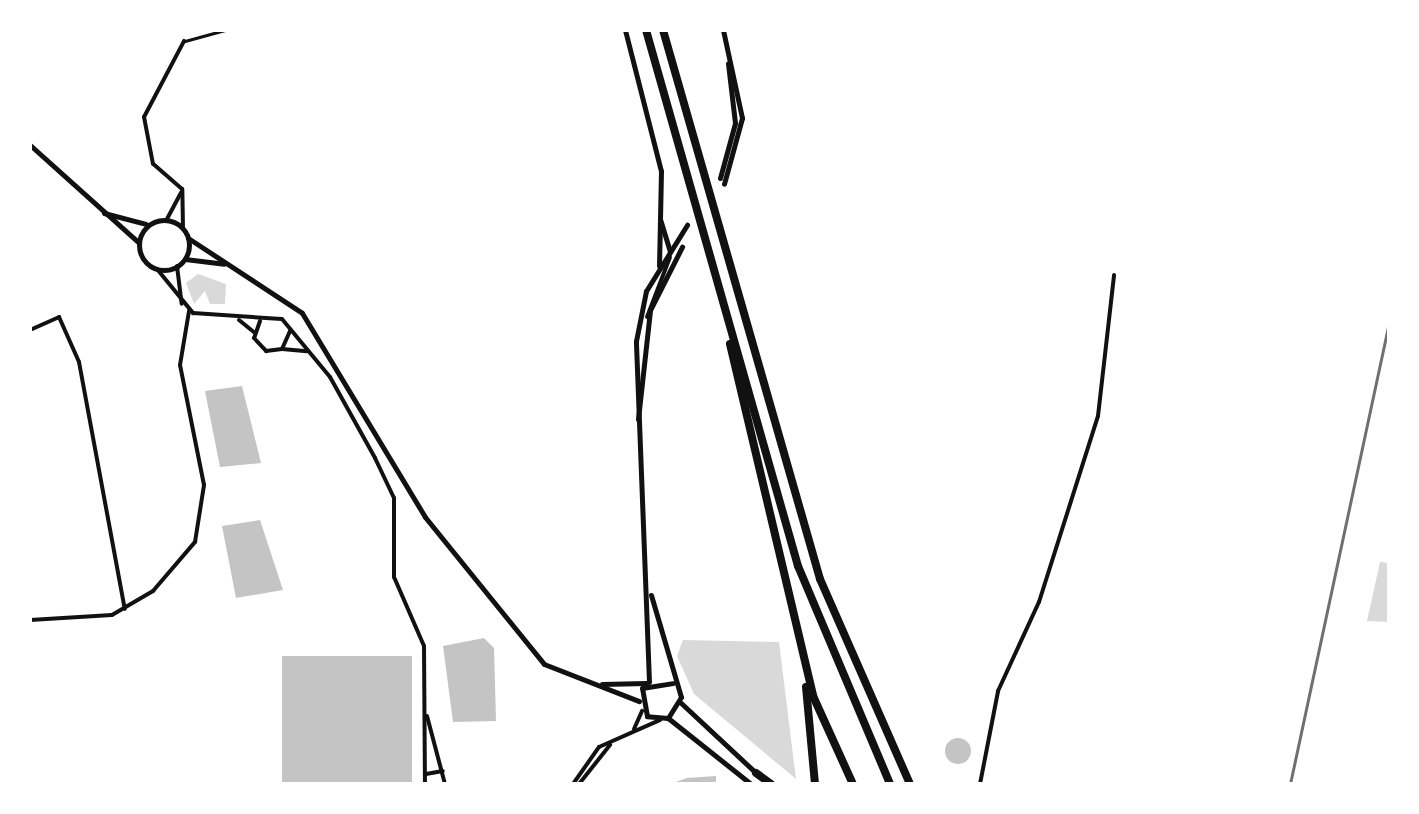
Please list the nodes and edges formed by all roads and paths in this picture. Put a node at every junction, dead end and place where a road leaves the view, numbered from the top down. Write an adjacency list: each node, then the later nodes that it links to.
1 (224, 30): 6 (lane)
2 (625, 30): 11 (main road)
3 (646, 30): 20 (highway)
4 (663, 30): 62 (highway)
5 (723, 30): 8 (main road)
6 (184, 41): 9 (street)
7 (30, 146): 10 (main road)
8 (722, 181)
9 (182, 189): 12 (street); 15 (street)
10 (96, 209): 13 (main road); 17 (main road)
11 (659, 211): 19 (main road); 24 (main road)
12 (167, 219): 13 (main road); 15 (main road)
13 (149, 224): 17 (main road)
14 (686, 225): 19 (main road)
15 (184, 228): 16 (main road)
16 (188, 238): 21 (main road); 22 (main road)
17 (138, 242): 25 (main road)
18 (682, 247): 30 (main road)
19 (670, 251): 24 (main road); 30 (street)
20 (709, 252): 39 (highway); 61 (highway)
21 (184, 259): 22 (main road); 23 (main road)
22 (232, 265): 43 (main road)
23 (177, 266): 25 (main road); 27 (street)
24 (659, 266): 36 (main road)
25 (157, 269): 27 (street)
26 (1114, 275): 63 (street)
27 (187, 310): 28 (street); 38 (street)
28 (234, 318): 29 (street); 33 (street)
29 (260, 321): 31 (street); 33 (street)
30 (647, 326): 36 (main road)
31 (290, 329): 34 (street); 35 (street)
32 (30, 330): 38 (street)
33 (254, 332): 34 (street)
34 (282, 350): 35 (street)
35 (310, 352): 46 (street)
36 (636, 457): 37 (main road)
37 (647, 574): 41 (main road); 42 (main road)
38 (125, 609): 40 (street)
39 (795, 618): 59 (highway); 60 (highway)
40 (30, 620)
41 (648, 682): 42 (main road); 43 (main road); 44 (main road)
42 (673, 682): 45 (main road)
43 (594, 684): 44 (main road)
44 (639, 701): 47 (main road)
45 (681, 703): 48 (main road); 52 (main road)
46 (426, 711): 51 (street); 53 (street)
47 (642, 711): 49 (main road); 50 (street)
48 (668, 718): 49 (main road); 57 (main road)
49 (660, 720): 50 (street)
50 (631, 733): 56 (street)
51 (443, 770): 53 (street); 55 (street)
52 (756, 772): 58 (highway)
53 (424, 776): 54 (street)
54 (425, 784)
55 (445, 784)
56 (576, 784)
57 (751, 784)
58 (770, 784)
59 (815, 784)
60 (854, 784)
61 (890, 784)
62 (910, 784)
63 (980, 784)

